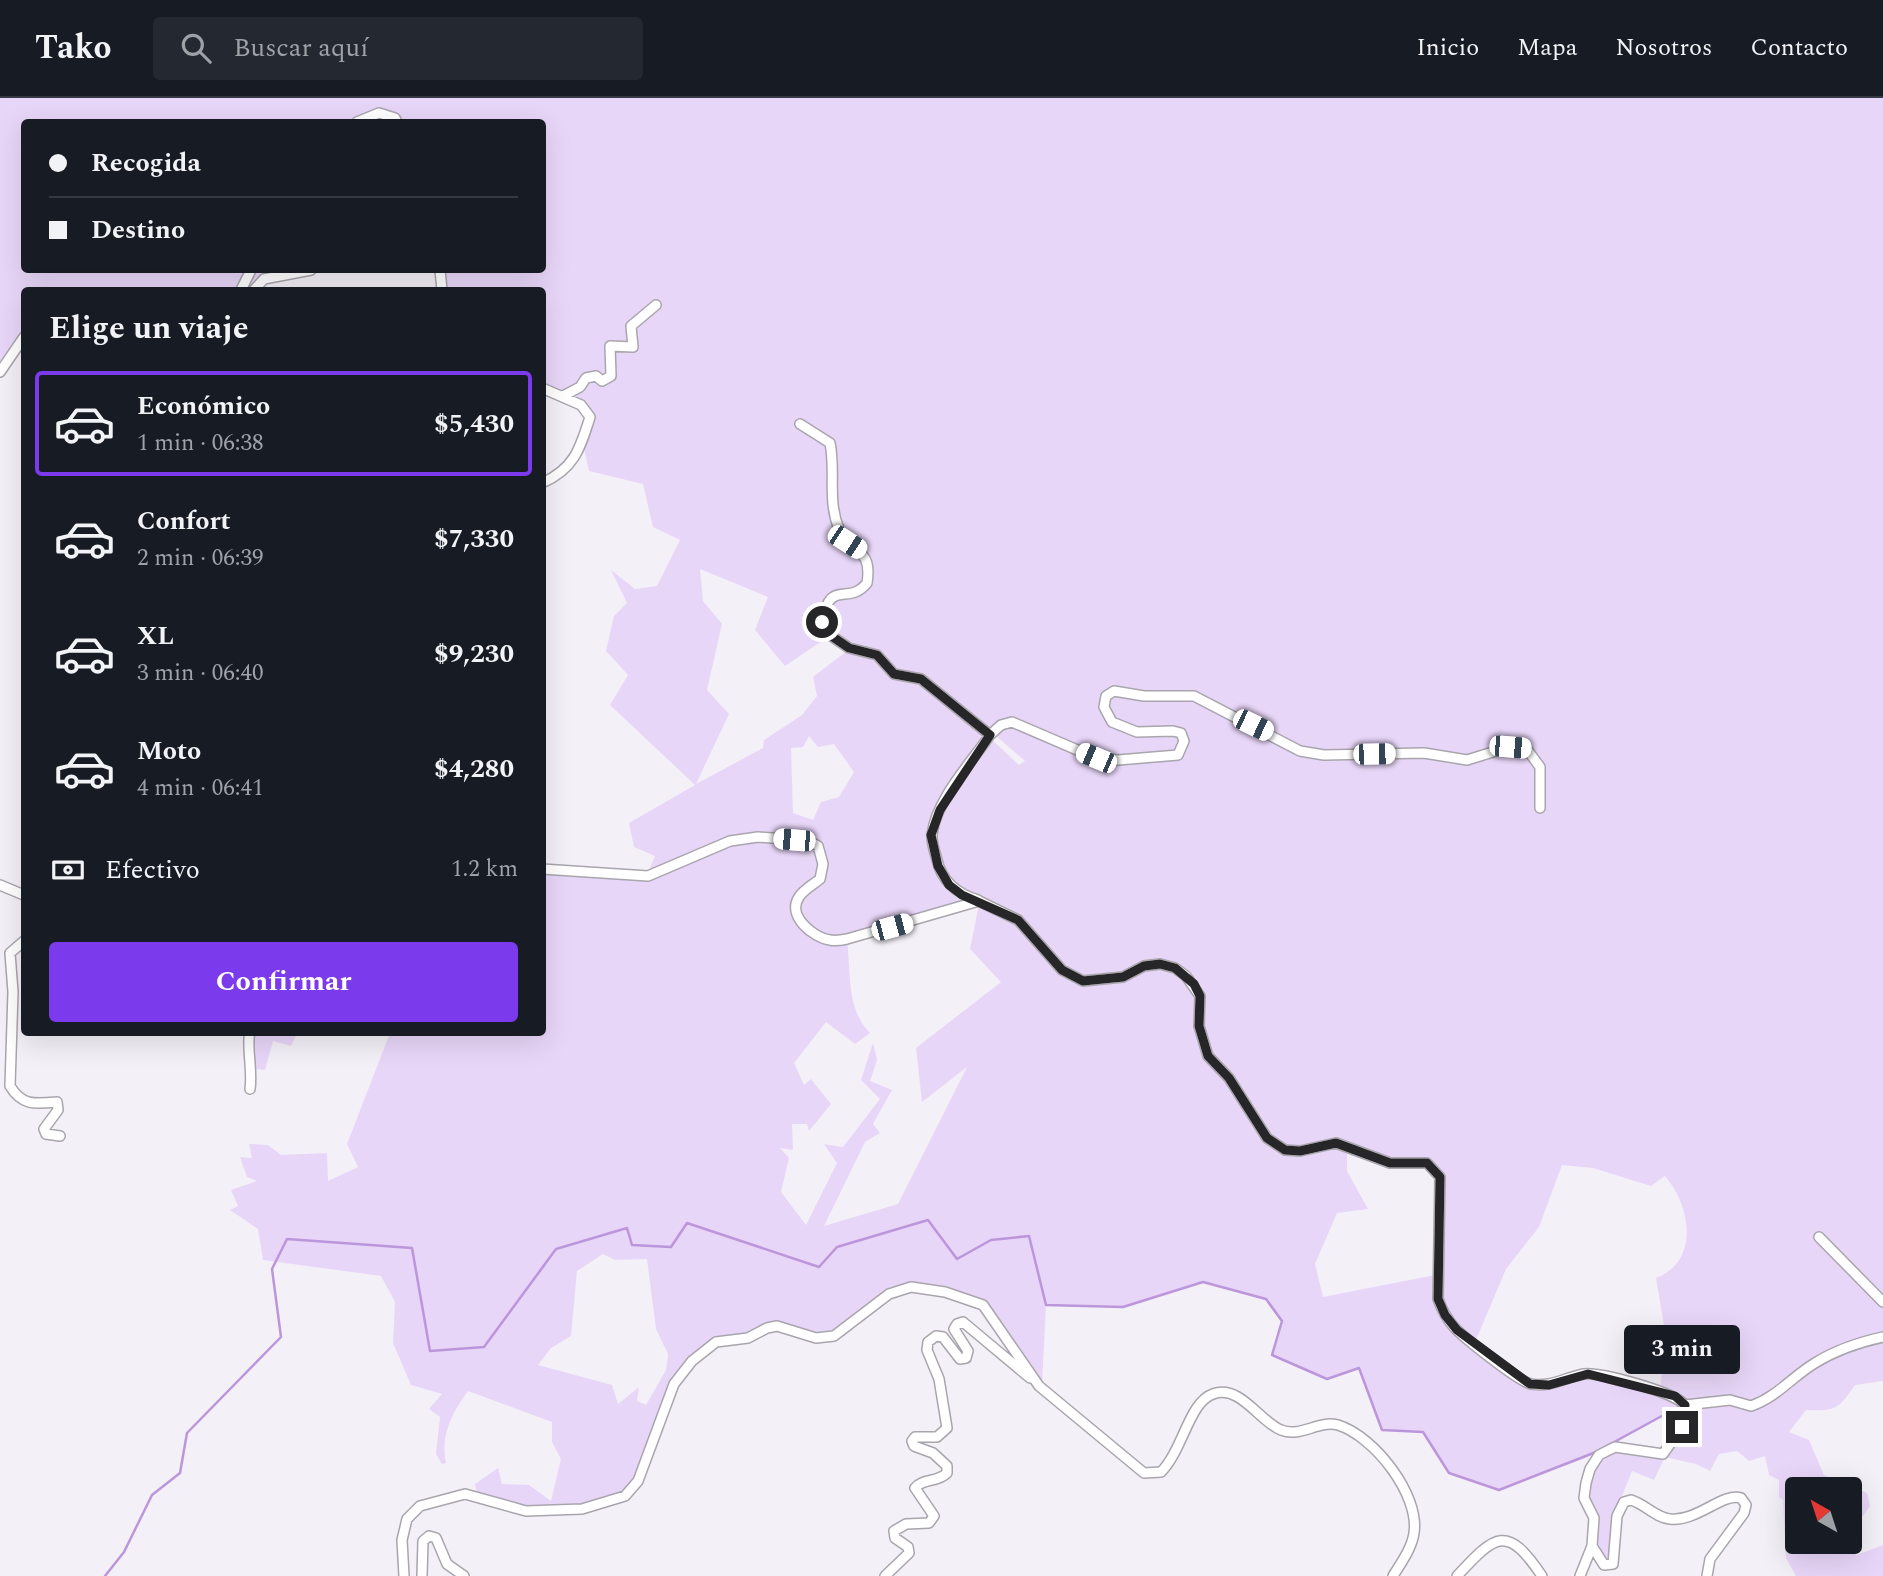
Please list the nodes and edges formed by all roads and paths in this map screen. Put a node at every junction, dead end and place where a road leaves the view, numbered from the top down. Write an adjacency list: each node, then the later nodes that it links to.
1 (365, 119): 2 (street)
2 (396, 119)
3 (295, 273): 4 (street)
4 (257, 287)
5 (656, 305): 9 (street)
6 (21, 341): 7 (street)
7 (0, 372)
8 (546, 390): 9 (street)
9 (563, 396): 11 (street)
10 (800, 424): 12 (street)
11 (546, 481)
12 (990, 735): 13 (street); 17 (street)
13 (1539, 808)
14 (546, 869): 17 (street)
15 (0, 885): 16 (street)
16 (21, 894)
17 (979, 901): 26 (street)
18 (21, 944): 21 (street)
19 (249, 1036): 20 (street)
20 (250, 1089)
21 (60, 1136)
22 (1819, 1237): 23 (street)
23 (1883, 1302)
24 (1883, 1337): 26 (street)
25 (1039, 1386): 28 (street); 31 (street); 32 (street)
26 (1685, 1405): 27 (street)
27 (1592, 1546): 35 (street); 36 (street)
28 (404, 1576)
29 (422, 1576): 30 (street)
30 (464, 1576)
31 (886, 1576)
32 (1393, 1576)
33 (1457, 1576): 34 (street)
34 (1542, 1576)
35 (1580, 1576)
36 (1707, 1576)

